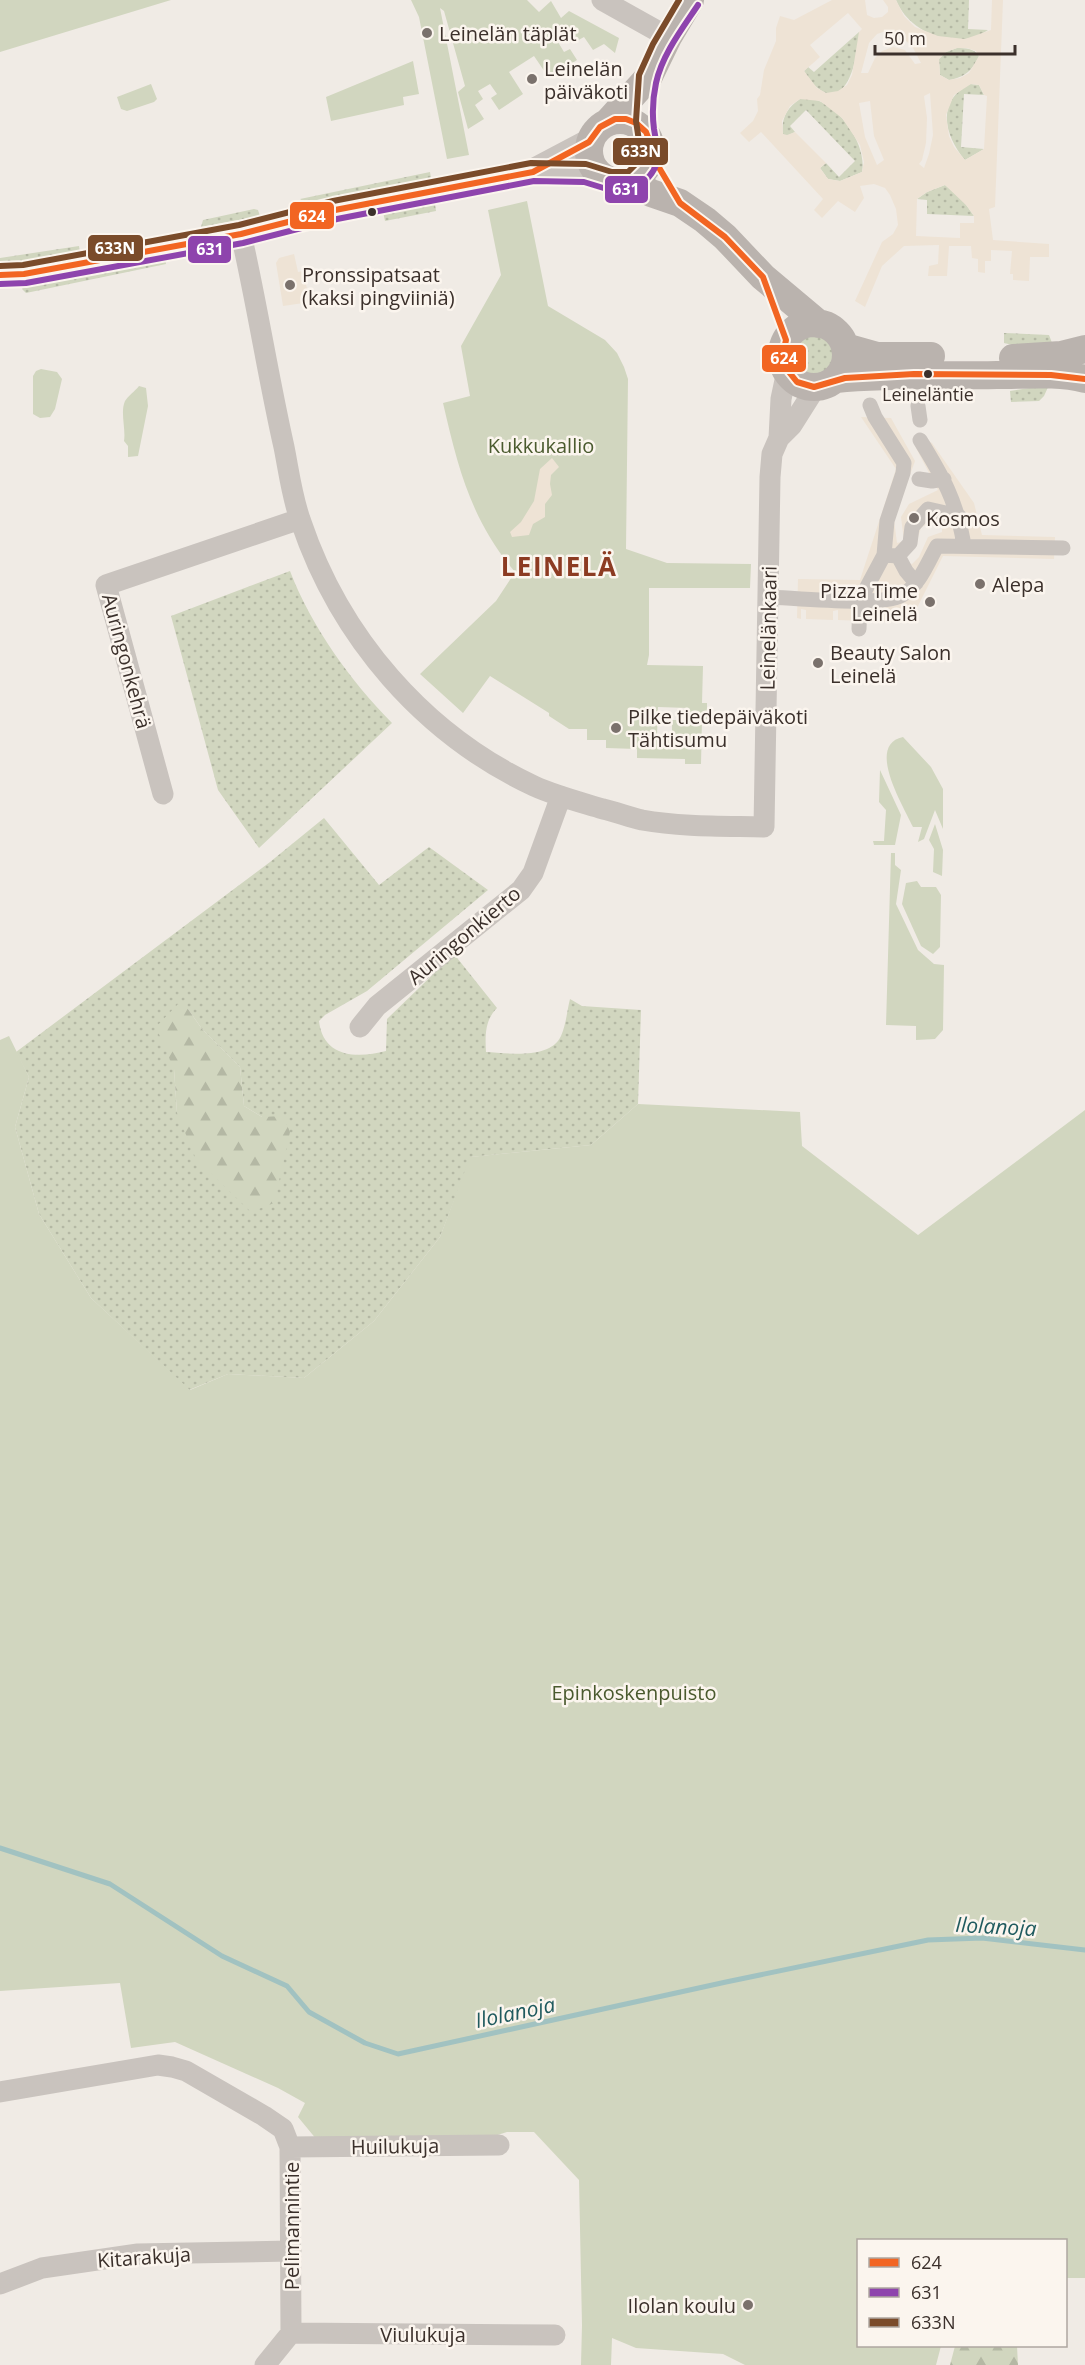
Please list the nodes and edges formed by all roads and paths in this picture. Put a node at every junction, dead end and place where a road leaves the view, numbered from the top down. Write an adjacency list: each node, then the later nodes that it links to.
1 (602, 0): 3 (street)
2 (690, 0): 3 (main road)
3 (668, 37): 4 (main road)
4 (648, 78): 5 (main road); 7 (main road)
5 (609, 121): 6 (main road); 7 (main road)
6 (589, 142): 8 (street); 9 (main road)
7 (648, 143): 10 (main road); 11 (main road)
8 (533, 172): 9 (street); 12 (street)
9 (599, 176): 10 (main road)
10 (632, 180): 11 (main road)
11 (680, 203): 14 (main road)
12 (241, 234): 13 (street); 28 (street, Leinelänkaari)
13 (0, 275)
14 (763, 277): 15 (main road); 16 (main road)
15 (819, 324): 16 (main road); 17 (main road)
16 (786, 340): 19 (main road)
17 (845, 347): 18 (main road); 21 (main road)
18 (1085, 349)
19 (787, 371): 21 (main road); 23 (street, Leinelänkaari)
20 (1085, 380): 21 (main road)
21 (826, 383): 23 (street, Leinelänkaari)
22 (870, 405): 25 (street)
23 (779, 438): 33 (street, Leinelänkaari)
24 (920, 440): 26 (street)
25 (911, 476): 26 (street); 31 (street)
26 (944, 479): 27 (street)
27 (959, 516): 29 (street); 31 (street)
28 (300, 519): 36 (street, Auringonkehrä); 37 (street, Leinelänkaari)
29 (964, 545): 30 (street); 32 (street)
30 (1063, 548)
31 (891, 556): 32 (street); 34 (street)
32 (916, 583): 34 (street)
33 (768, 597): 34 (street); 37 (street, Leinelänkaari)
34 (860, 600): 35 (street)
35 (859, 629)
36 (163, 794)
37 (561, 796): 38 (street, Auringonkierto)
38 (360, 1027)
39 (0, 2092): 41 (street, Pelimannintie)
40 (499, 2145): 41 (street, Huilukuja)
41 (290, 2147): 42 (street, Pelimannintie)
42 (291, 2251): 43 (street, Kitarakuja); 44 (street, Pelimannintie)
43 (0, 2284)
44 (291, 2334): 45 (street, Viulukuja); 46 (street)
45 (555, 2335)
46 (265, 2365)

